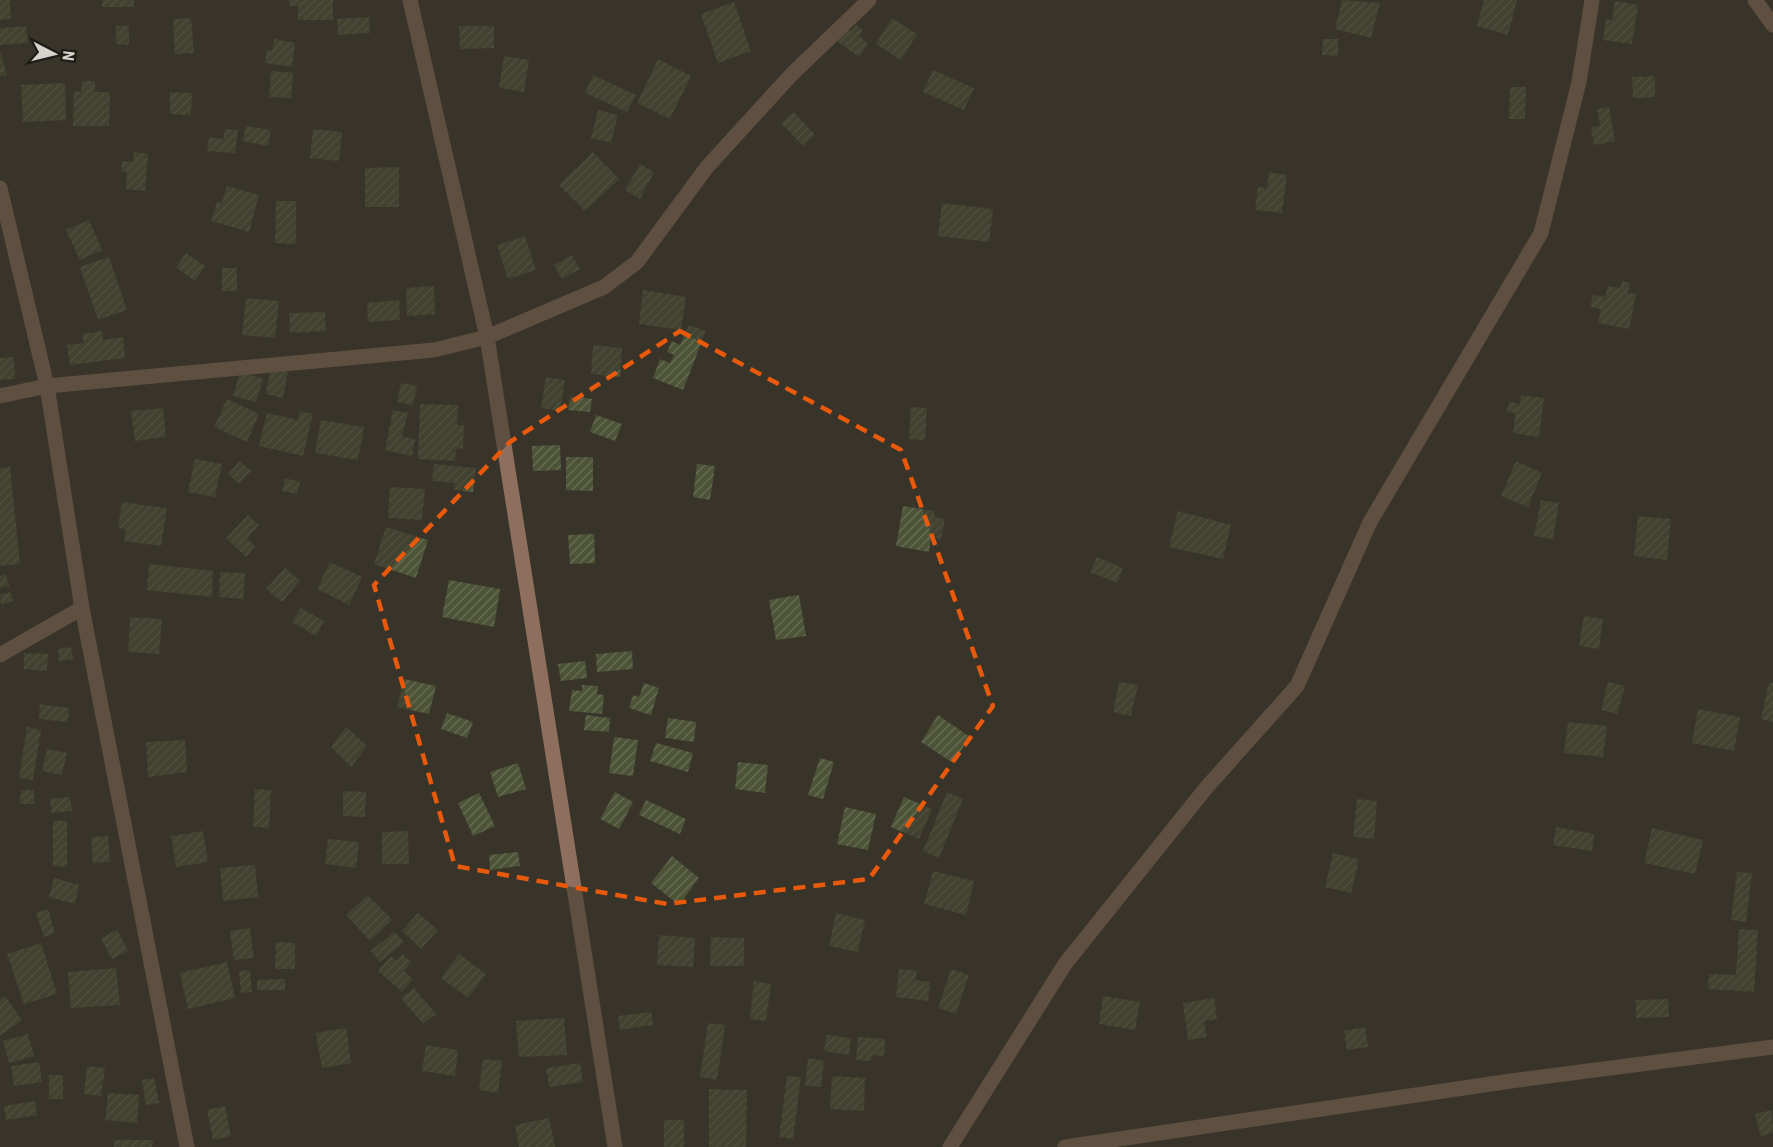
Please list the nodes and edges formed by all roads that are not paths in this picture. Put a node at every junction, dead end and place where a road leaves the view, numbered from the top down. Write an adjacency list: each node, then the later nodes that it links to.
1 (410, 0): 7 (street)
2 (869, 0): 7 (street)
3 (1592, 0): 15 (street)
4 (1755, 0): 5 (street)
5 (1773, 25)
6 (0, 188): 8 (street)
7 (487, 337): 8 (street); 14 (street)
8 (47, 386): 9 (street); 10 (street)
9 (0, 396)
10 (82, 608): 11 (street); 13 (street)
11 (0, 655)
12 (1773, 1047): 16 (street)
13 (187, 1147)
14 (615, 1147)
15 (950, 1147)
16 (1065, 1147)

